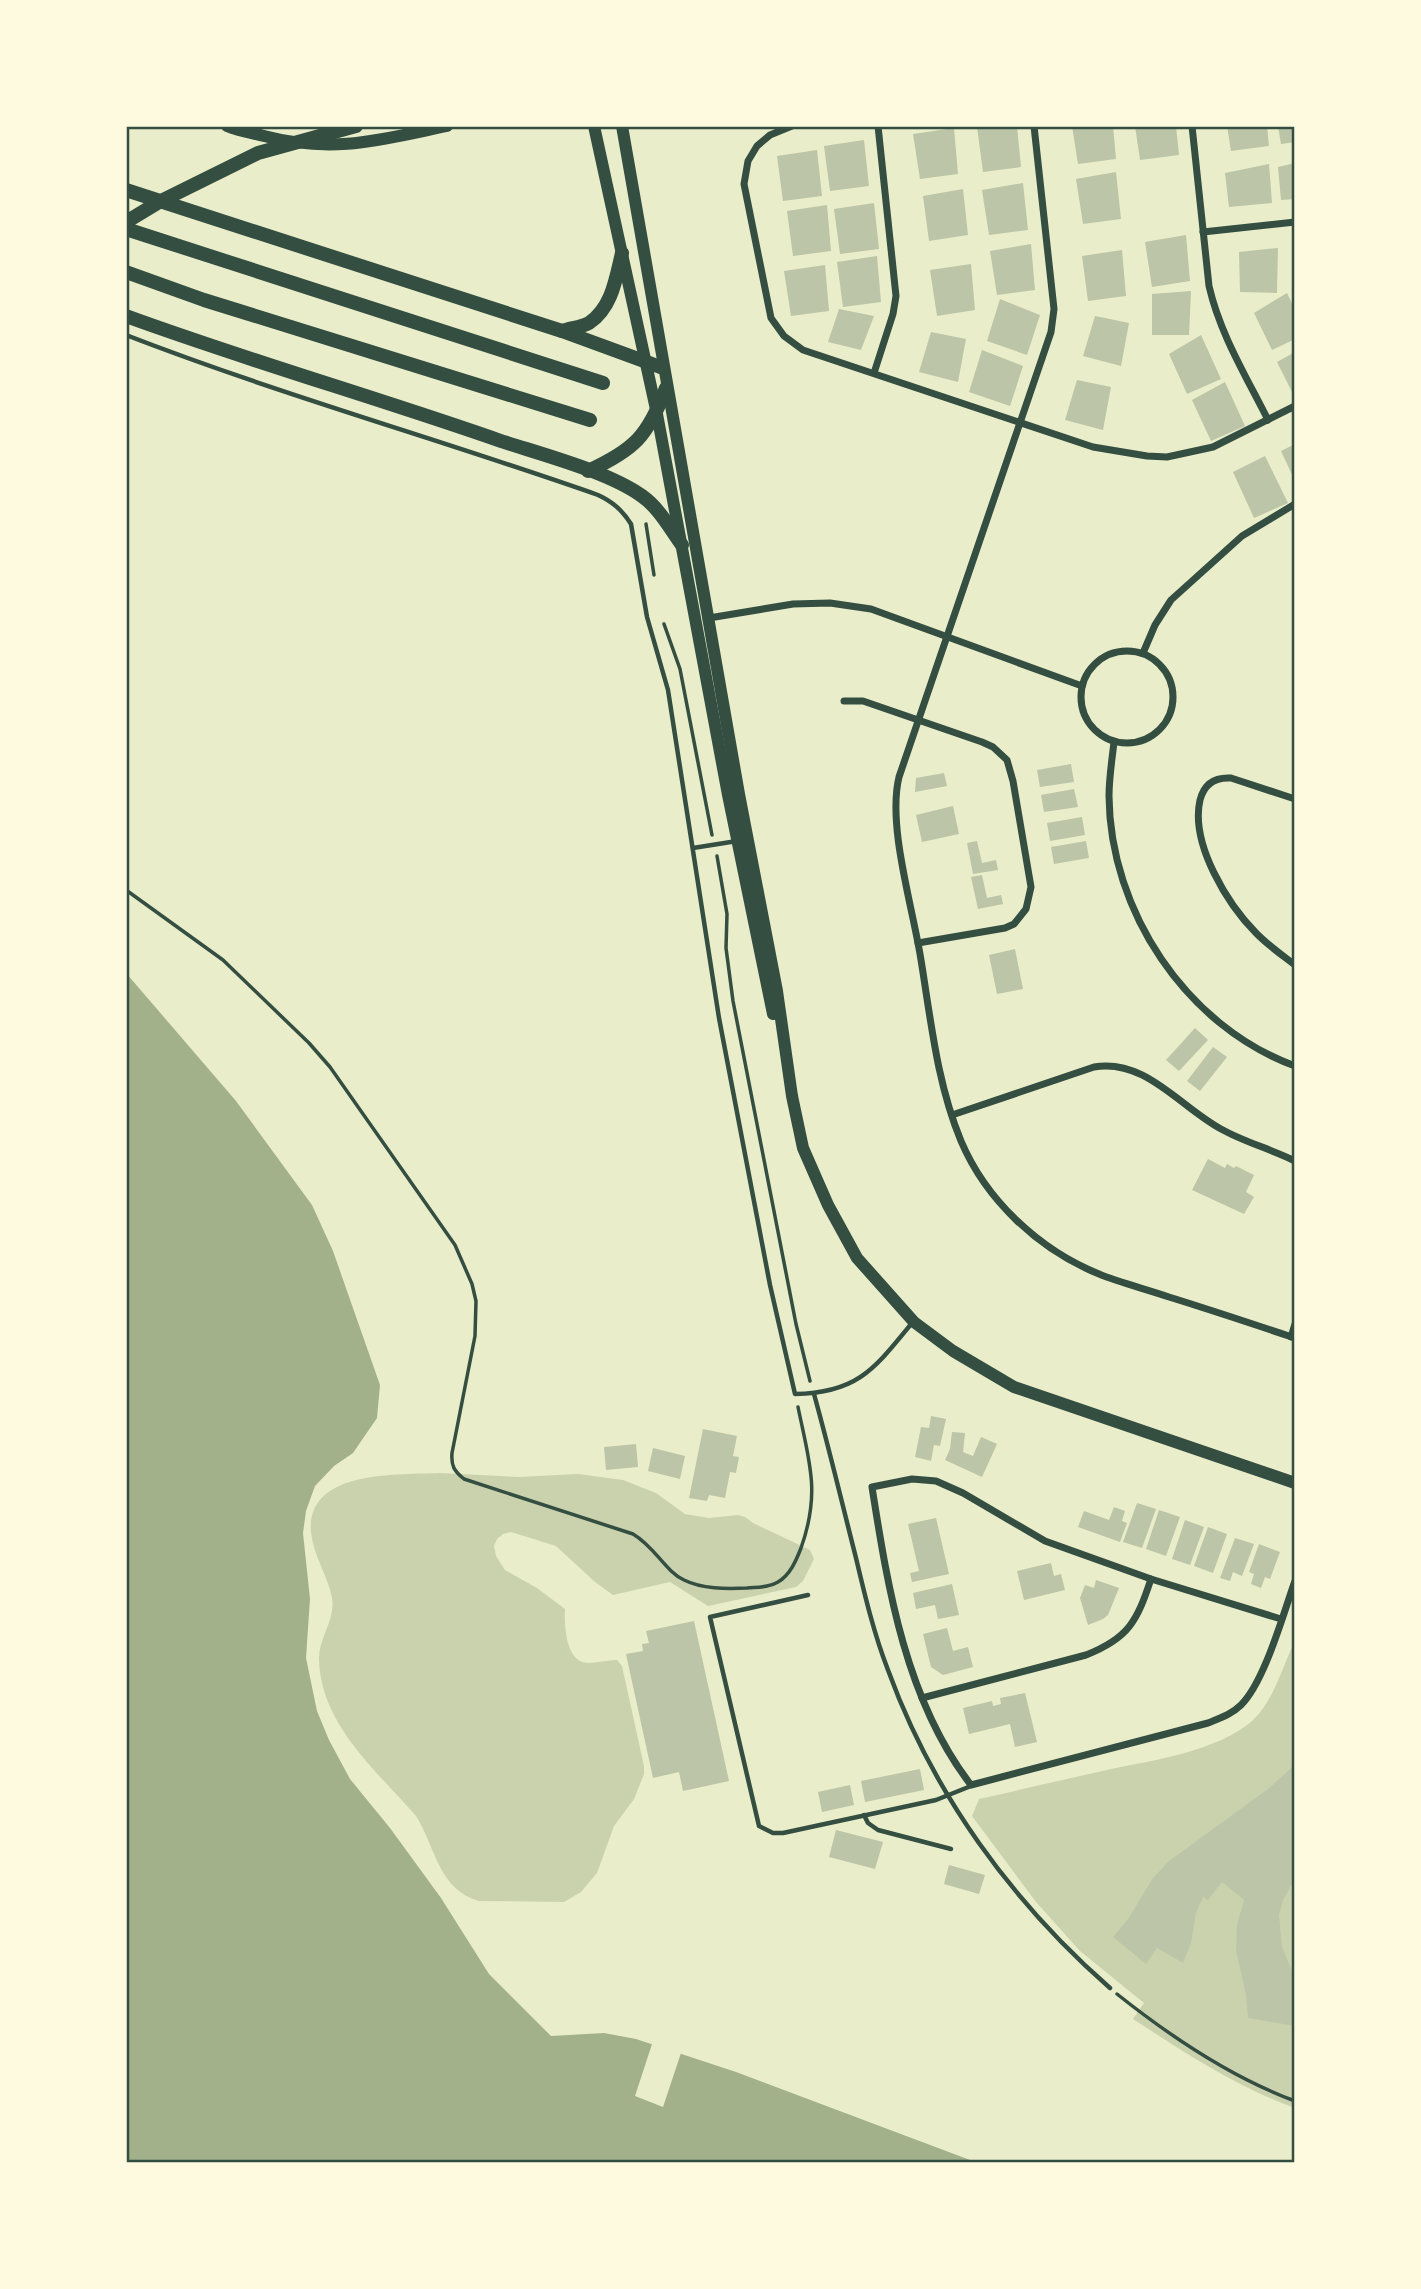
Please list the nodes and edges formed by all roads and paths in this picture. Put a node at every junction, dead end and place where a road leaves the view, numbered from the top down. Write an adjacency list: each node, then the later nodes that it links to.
1 (228, 126): 3 (main road)
2 (356, 126): 11 (highway)
3 (447, 126)
4 (594, 126): 15 (main road)
5 (622, 126): 21 (main road)
6 (792, 126): 22 (street)
7 (878, 126): 22 (street)
8 (1034, 126): 29 (street)
9 (1192, 126): 14 (street)
10 (126, 190): 18 (highway)
11 (126, 222)
12 (1295, 222): 14 (street)
13 (126, 229): 23 (highway)
14 (1203, 232): 28 (street)
15 (622, 254): 18 (highway); 20 (main road)
16 (126, 272): 27 (highway)
17 (126, 316): 30 (highway)
18 (562, 331): 20 (highway)
19 (126, 335): 32 (lane)
20 (646, 362): 21 (highway); 26 (main road)
21 (663, 368): 24 (main road)
22 (874, 373): 29 (street)
23 (603, 383)
24 (666, 388): 26 (highway); 36 (main road)
25 (1295, 406): 28 (street)
26 (657, 414): 30 (highway); 33 (main road)
27 (590, 420)
28 (1268, 420): 29 (street)
29 (1020, 422): 37 (street)
30 (588, 471): 33 (highway)
31 (1295, 504): 38 (street)
32 (631, 523): 34 (path); 46 (lane)
33 (682, 545): 44 (main road)
34 (656, 586)
35 (660, 614): 45 (path)
36 (709, 618): 37 (street); 50 (main road)
37 (949, 636): 39 (street); 41 (street)
38 (1143, 653): 39 (street); 42 (street)
39 (1082, 686): 42 (street)
40 (844, 701): 41 (street)
41 (920, 720): 48 (street); 48 (street)
42 (1114, 743): 51 (street)
43 (1295, 799): 49 (street)
44 (737, 841): 45 (lane); 50 (main road)
45 (715, 845): 46 (lane); 58 (path)
46 (693, 848): 57 (lane)
47 (126, 890): 57 (path)
48 (918, 943): 52 (street)
49 (1295, 965)
50 (784, 1054): 54 (main road)
51 (1295, 1066)
52 (952, 1115): 53 (street); 56 (street)
53 (1295, 1161)
54 (914, 1322): 58 (lane); 59 (main road)
55 (1295, 1324): 56 (street)
56 (1293, 1337)
57 (795, 1394): 58 (lane)
58 (814, 1394): 66 (lane)
59 (1295, 1483)
60 (1151, 1579): 63 (street); 64 (street); 64 (street)
61 (1295, 1581): 63 (street)
62 (808, 1595): 67 (lane)
63 (1281, 1619): 65 (street)
64 (922, 1698): 65 (street)
65 (971, 1785): 66 (lane)
66 (948, 1796): 67 (lane); 69 (lane)
67 (864, 1815): 68 (lane)
68 (951, 1849)
69 (1110, 1989): 70 (path)
70 (1295, 2101)

